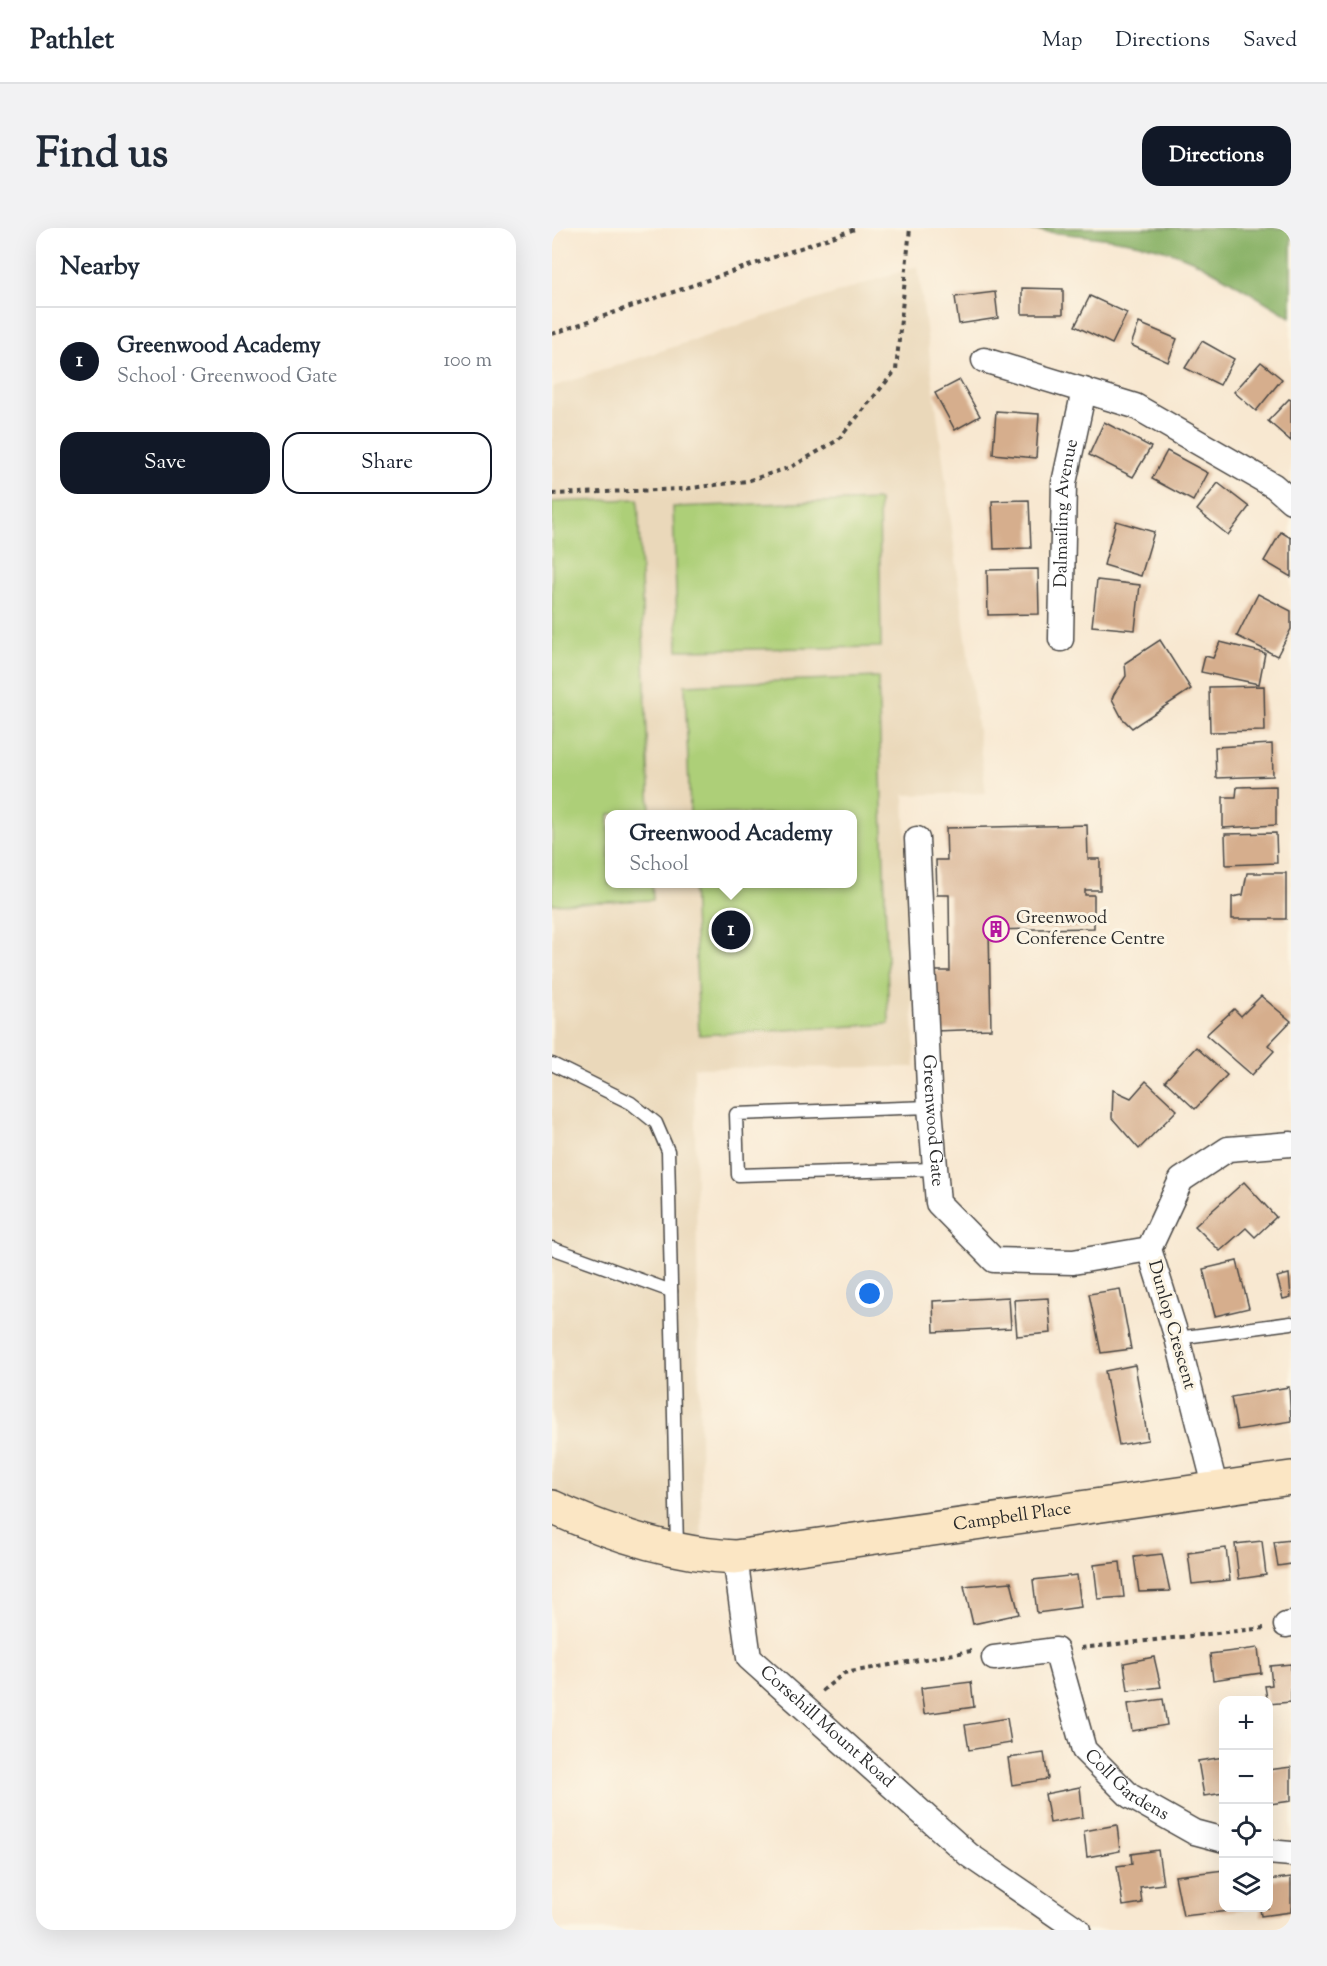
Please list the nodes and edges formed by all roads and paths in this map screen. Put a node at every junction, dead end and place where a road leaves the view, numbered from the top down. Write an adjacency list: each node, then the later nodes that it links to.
1 (858, 228): 3 (path)
2 (910, 228): 6 (path)
3 (552, 334)
4 (984, 360): 5 (street)
5 (1083, 390): 7 (street); 8 (street, Dalmailing Avenue)
6 (552, 494)
7 (1291, 501)
8 (1061, 639)
9 (917, 839): 11 (street, Greenwood Gate)
10 (552, 1064): 16 (lane)
11 (930, 1107): 13 (street, Greenwood Gate); 13 (lane)
12 (1291, 1144): 15 (street, Dunlop Crescent)
13 (934, 1169): 15 (street, Greenwood Gate)
14 (552, 1248): 16 (lane)
15 (1149, 1249): 18 (street, Dunlop Crescent)
16 (671, 1291): 22 (lane)
17 (1291, 1323): 18 (lane)
18 (1177, 1338): 20 (street, Dunlop Crescent)
19 (1291, 1478): 20 (main road, Campbell Place)
20 (1215, 1486): 23 (main road, Campbell Place)
21 (552, 1507): 22 (main road)
22 (677, 1549): 23 (main road)
23 (735, 1557): 27 (street, Corsehill Mount Road)
24 (1289, 1625): 25 (path)
25 (1056, 1650): 26 (street); 28 (street, Coll Gardens)
26 (994, 1658): 27 (path)
27 (803, 1707): 31 (street, Corsehill Mount Road)
28 (1219, 1839)
29 (1273, 1852): 30 (street)
30 (1291, 1854)
31 (1078, 1930)

